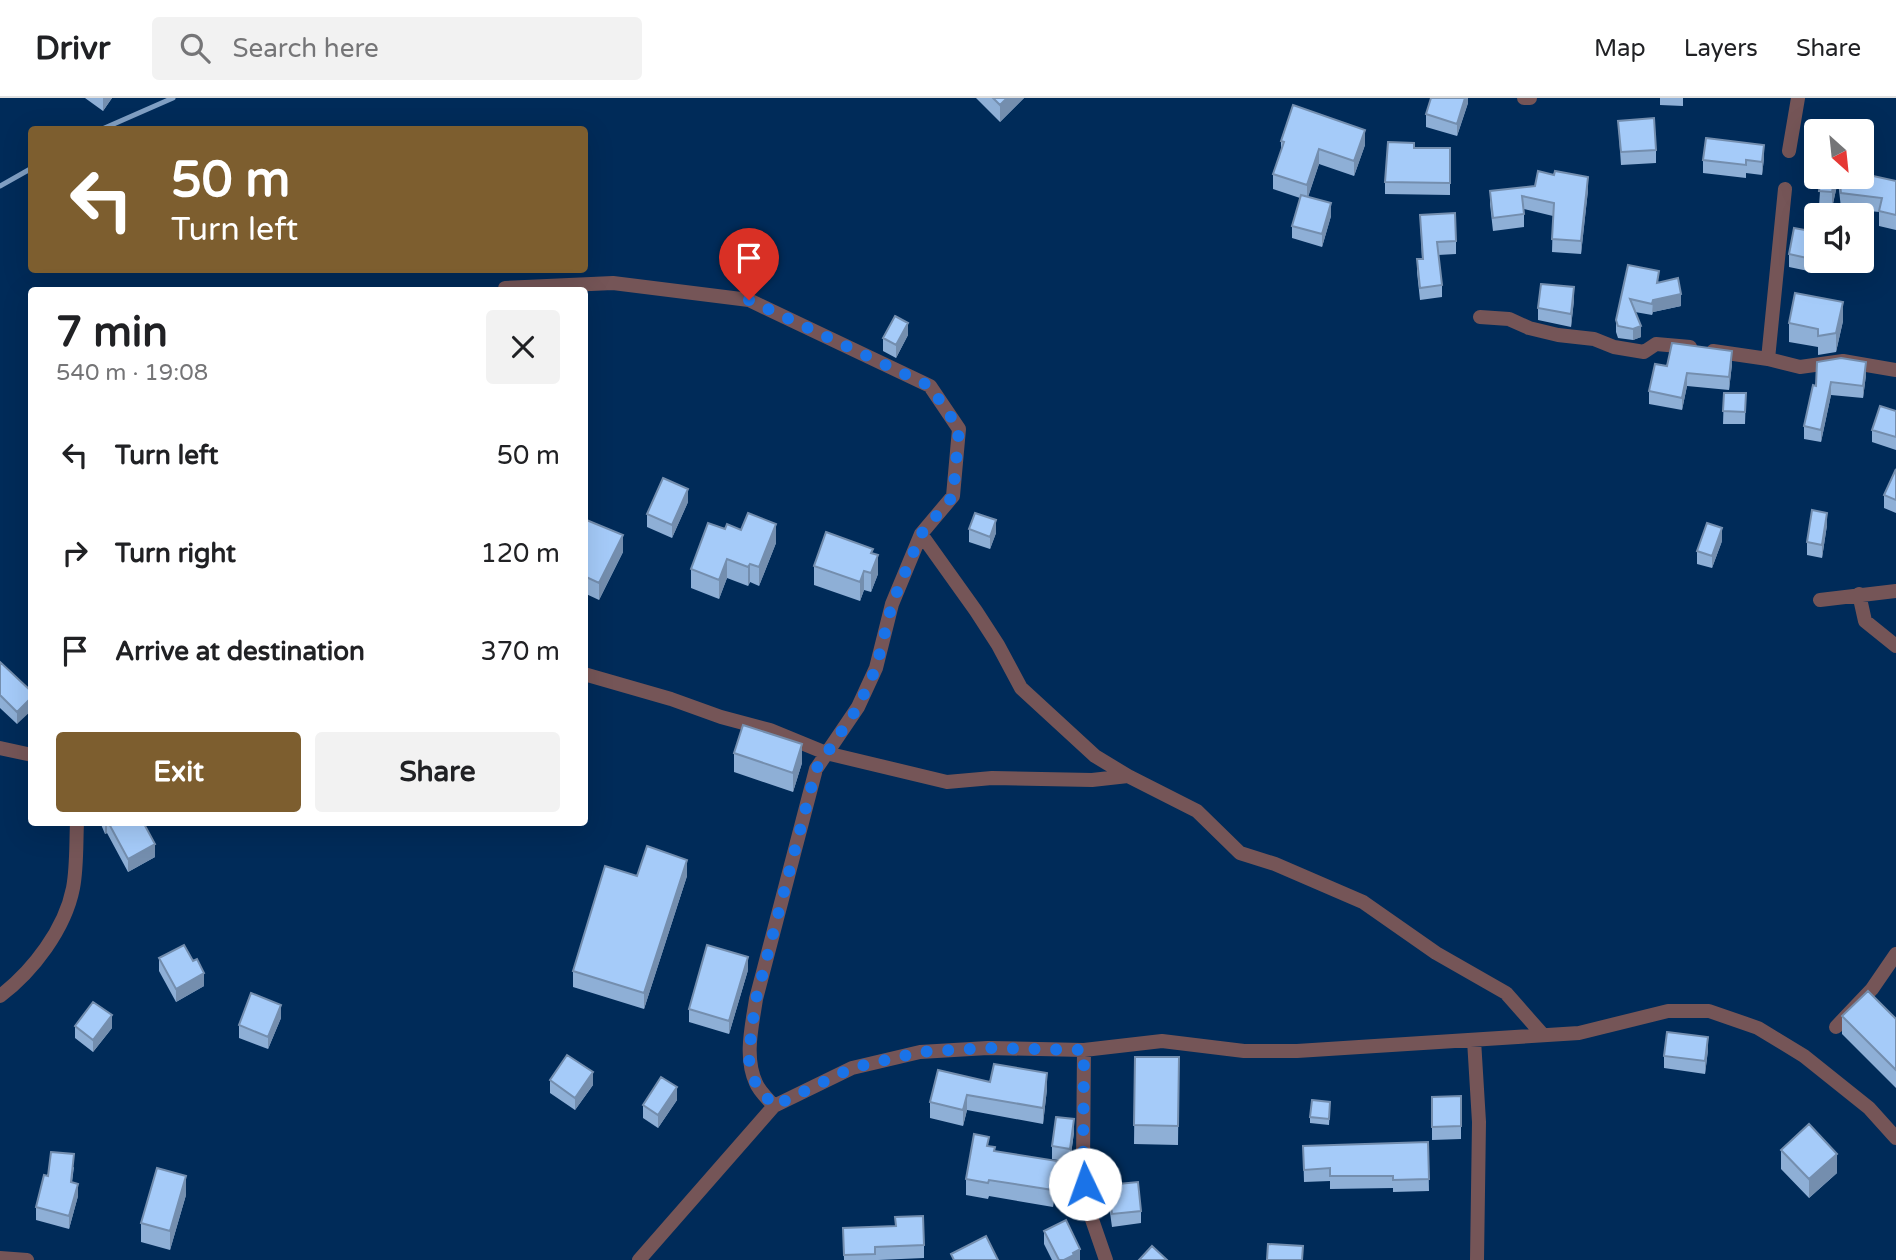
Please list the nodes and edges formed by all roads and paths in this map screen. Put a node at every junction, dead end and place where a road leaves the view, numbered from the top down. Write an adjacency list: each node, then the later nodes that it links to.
1 (1524, 98): 2 (street)
2 (1530, 98)
3 (1798, 98): 4 (street)
4 (1789, 151)
5 (1785, 189): 8 (street)
6 (527, 287): 10 (street)
7 (1480, 317): 8 (street)
8 (1769, 359): 9 (street)
9 (1896, 370)
10 (921, 534): 17 (street); 19 (street)
11 (1896, 591): 12 (street)
12 (1859, 594): 13 (street); 14 (street)
13 (1820, 600)
14 (1896, 646)
15 (588, 675): 17 (street)
16 (0, 748): 18 (street)
17 (826, 753): 19 (street); 27 (street)
18 (28, 754)
19 (1128, 776): 24 (street)
20 (77, 826): 22 (street)
21 (1896, 954): 23 (street)
22 (0, 996)
23 (1836, 1027)
24 (1543, 1035): 25 (street); 28 (street)
25 (1474, 1040): 26 (street); 33 (street)
26 (1084, 1050): 27 (street); 32 (street)
27 (774, 1106): 31 (street)
28 (1896, 1138)
29 (0, 1258): 30 (street)
30 (27, 1260)
31 (639, 1260)
32 (1106, 1260)
33 (1477, 1260)

